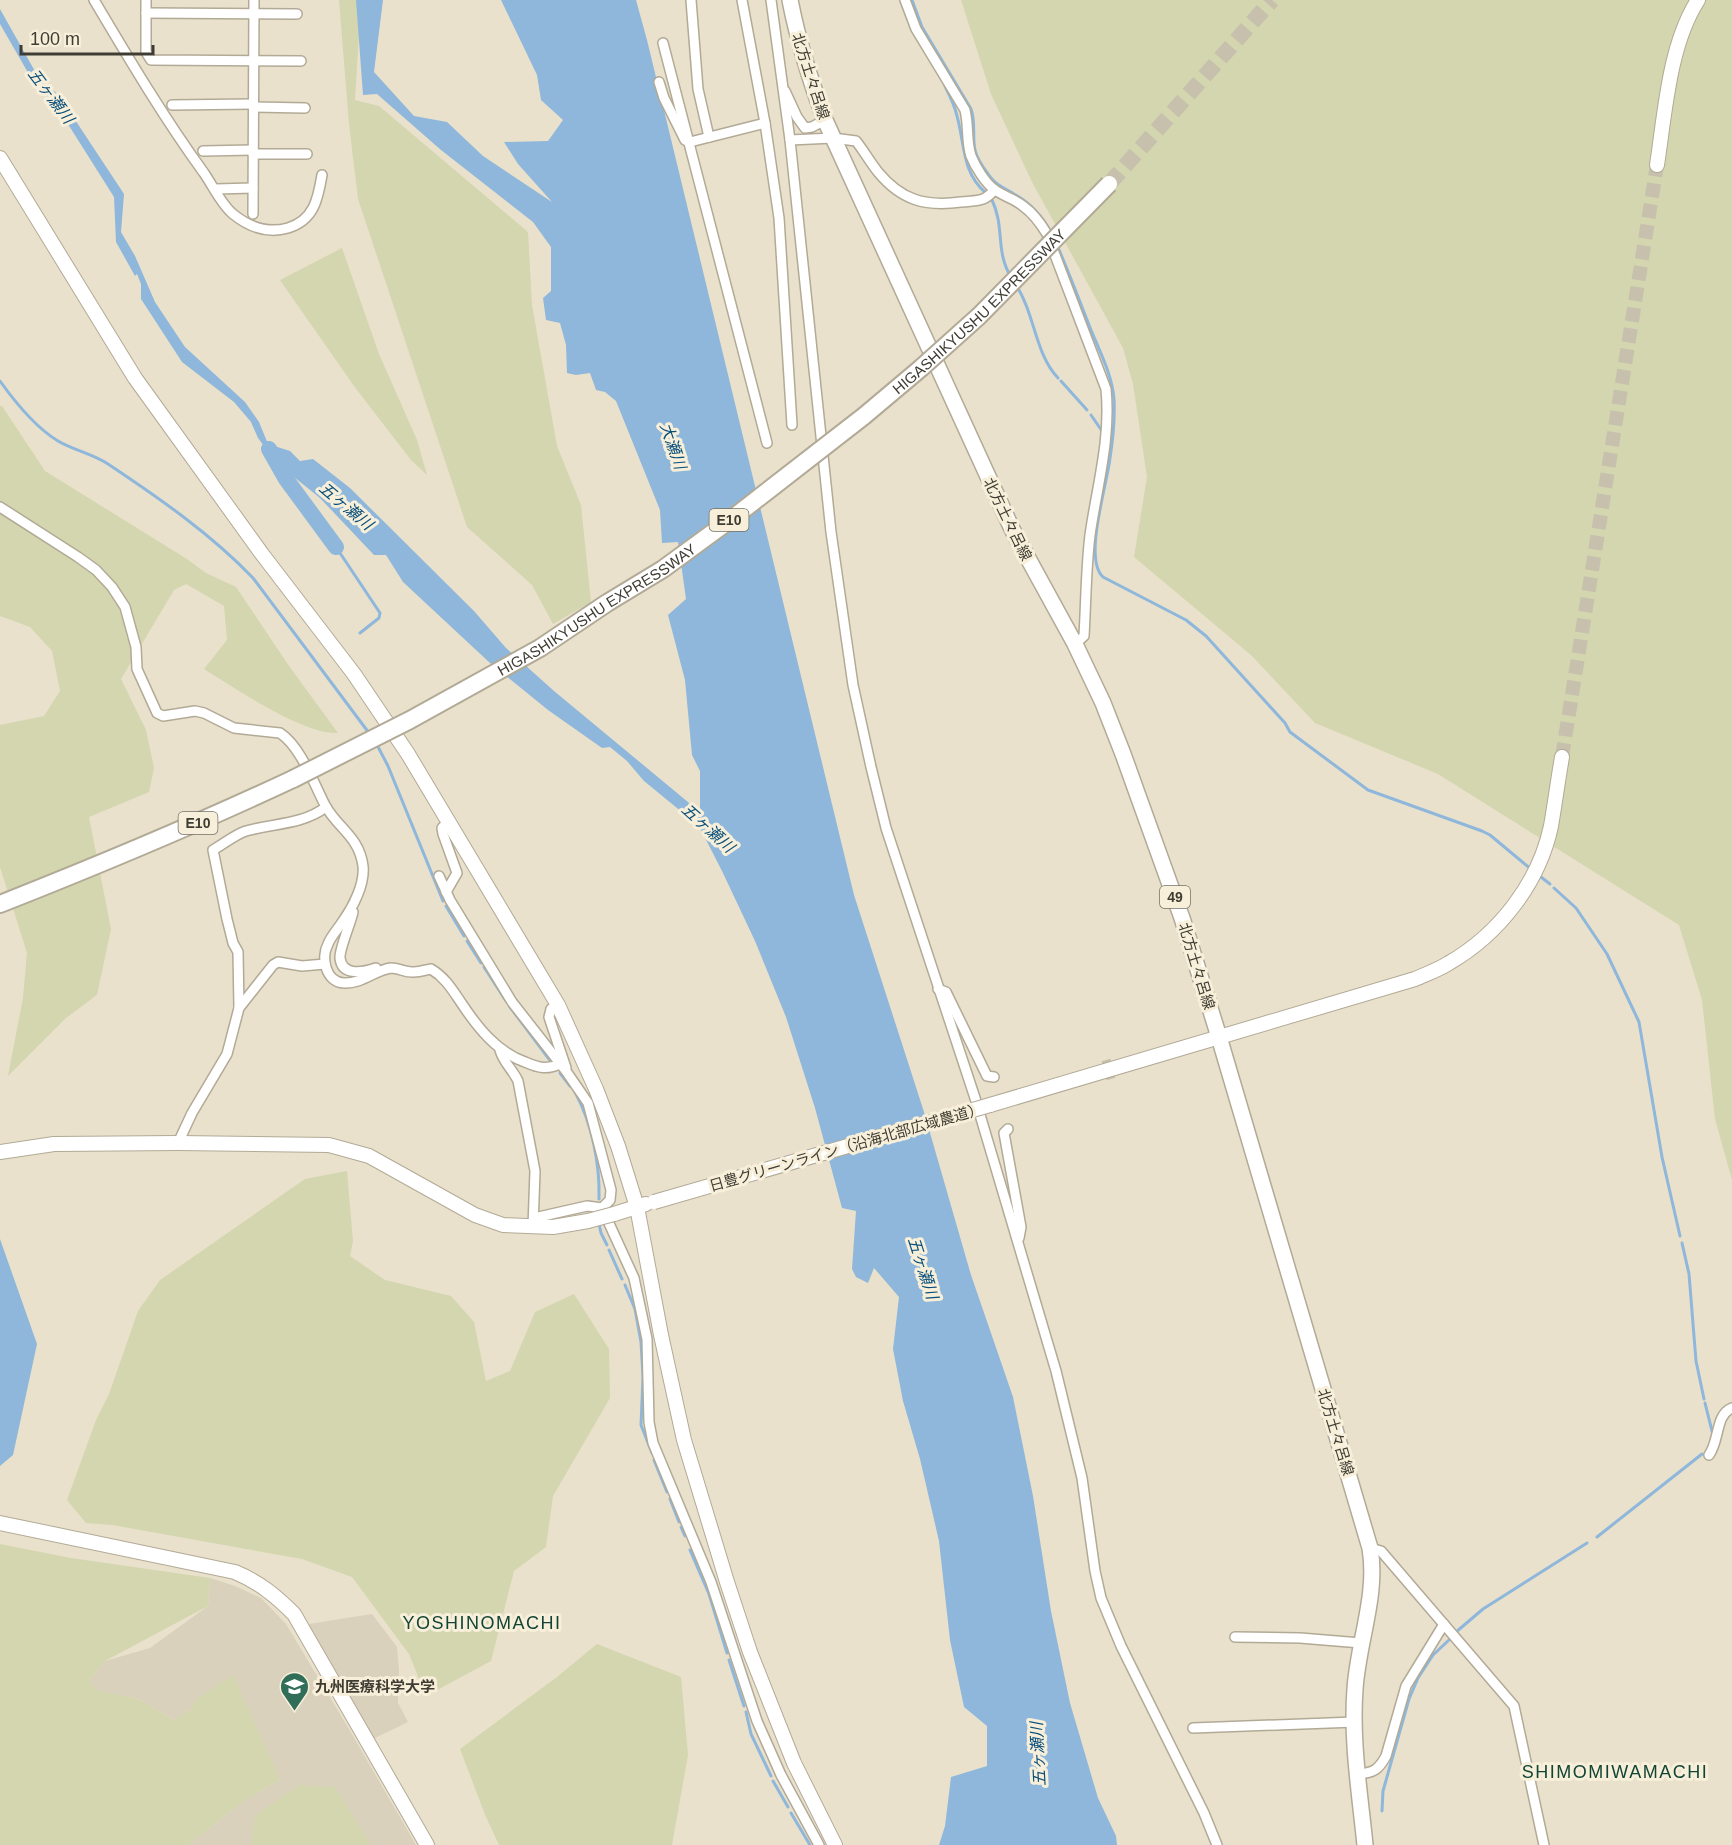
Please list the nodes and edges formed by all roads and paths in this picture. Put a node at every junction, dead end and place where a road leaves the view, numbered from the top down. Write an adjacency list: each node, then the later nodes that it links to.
1 (94, 0): 35 (street)
2 (146, 0): 10 (street)
3 (254, 0): 11 (street)
4 (691, 0): 23 (street)
5 (742, 0): 22 (street)
6 (771, 0): 17 (street)
7 (790, 0): 21 (main road, 北方土々呂線 / 49)
8 (906, 0): 36 (street)
9 (1698, 0): 31 (street)
10 (146, 13): 11 (street); 14 (street)
11 (254, 14): 12 (street); 14 (street)
12 (297, 14)
13 (663, 43): 26 (street)
14 (253, 60): 15 (street); 19 (street)
15 (301, 61)
16 (659, 82): 26 (street)
17 (782, 84): 21 (street); 25 (street)
18 (172, 105): 19 (street)
19 (253, 106): 20 (street); 28 (street)
20 (305, 108)
21 (825, 120): 24 (main road, 北方土々呂線 / 49)
22 (765, 123): 23 (street); 38 (street)
23 (709, 137): 26 (street)
24 (833, 138): 25 (street); 36 (street); 41 (main road, 北方土々呂線 / 49)
25 (790, 140): 53 (street)
26 (688, 141): 39 (street)
27 (203, 151): 28 (street)
28 (253, 152): 29 (street); 34 (street)
29 (307, 154)
30 (0, 158): 44 (street)
31 (1657, 165)
32 (322, 175): 35 (street)
33 (1109, 184): 45 (highway, HIGASHIKYUSHU EXPRESSWAY / E10, bridge)
34 (253, 188): 35 (street); 37 (street)
35 (216, 189)
36 (994, 190): 41 (street)
37 (254, 214)
38 (792, 425)
39 (767, 443)
40 (0, 507): 43 (street)
41 (1075, 644): 56 (main road, 北方土々呂線 / 49)
42 (1562, 757): 56 (street, 日豊グリーンライン（沿海北部広域農道）)
43 (326, 807): 47 (street); 55 (street)
44 (448, 822): 48 (street); 54 (street)
45 (102, 864): 49 (highway, HIGASHIKYUSHU EXPRESSWAY / E10); 50 (highway)
46 (439, 876): 48 (street)
47 (357, 892): 51 (street); 52 (street)
48 (446, 892): 58 (street)
49 (0, 903)
50 (0, 911)
51 (325, 964): 52 (street); 55 (street)
52 (394, 968): 57 (street)
53 (938, 988): 59 (street); 66 (street)
54 (558, 1005): 58 (street); 63 (street)
55 (239, 1008): 61 (street)
56 (1219, 1037): 63 (street, 日豊グリーンライン（沿海北部広域農道）, bridge); 70 (main road, 北方土々呂線 / 49)
57 (500, 1050): 58 (street); 65 (street)
58 (563, 1068): 64 (street)
59 (994, 1077)
60 (1008, 1129): 66 (street)
61 (178, 1143): 62 (street, 日豊グリーンライン（沿海北部広域農道）); 65 (street, 日豊グリーンライン（沿海北部広域農道）)
62 (0, 1152)
63 (637, 1206): 64 (street, 日豊グリーンライン（沿海北部広域農道）); 79 (street)
64 (608, 1211): 65 (street); 65 (street, 日豊グリーンライン（沿海北部広域農道）, bridge); 78 (street)
65 (533, 1223)
66 (1019, 1241): 80 (street)
67 (1732, 1408): 68 (street)
68 (1709, 1455)
69 (0, 1523): 77 (street)
70 (1370, 1548): 71 (street); 73 (main road, 北方土々呂線 / 49)
71 (1444, 1624): 76 (street); 82 (street)
72 (1235, 1637): 73 (street)
73 (1361, 1643): 74 (main road, 北方土々呂線 / 49)
74 (1355, 1722): 75 (street); 76 (main road, 北方土々呂線 / 49)
75 (1193, 1728)
76 (1358, 1774): 81 (main road, 北方土々呂線 / 49)
77 (427, 1845)
78 (819, 1845)
79 (835, 1845)
80 (1217, 1845)
81 (1365, 1845)
82 (1544, 1845)

